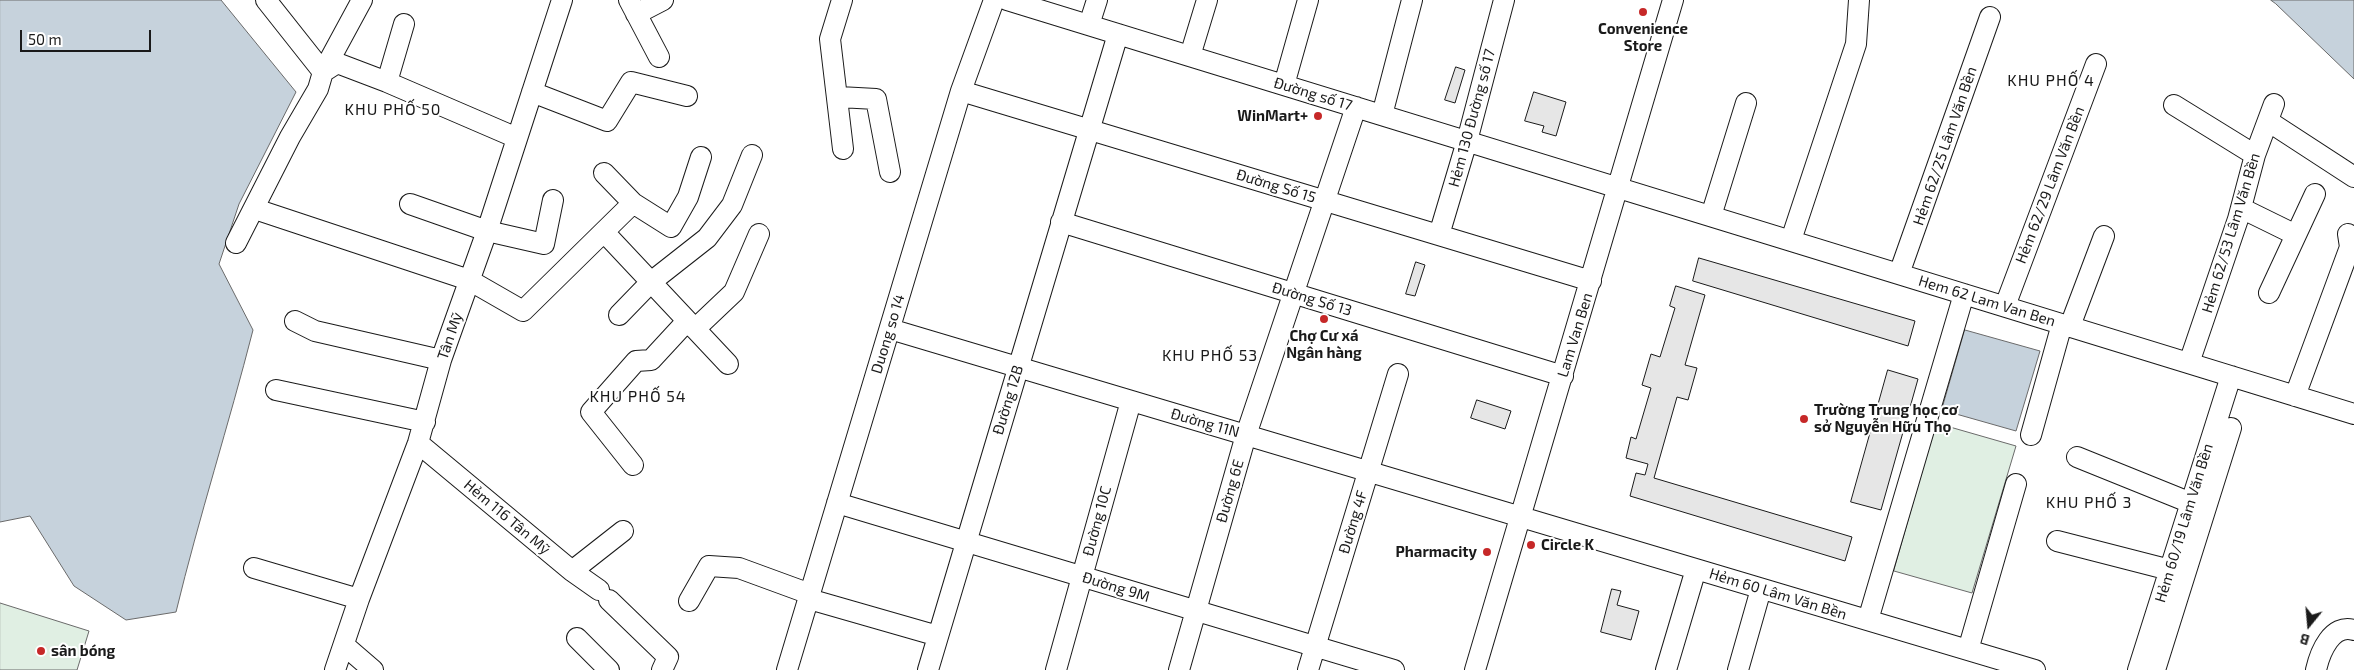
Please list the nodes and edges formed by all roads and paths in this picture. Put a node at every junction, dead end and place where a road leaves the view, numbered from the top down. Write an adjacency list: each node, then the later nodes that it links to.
1 (266, 0): 23 (street)
2 (362, 0): 23 (street)
3 (663, 0): 15 (street)
4 (842, 0): 29 (street)
5 (994, 0): 26 (street, Duong so 14)
6 (1007, 0): 18 (street, Đường số 17)
7 (1097, 0): 18 (street)
8 (1207, 0): 20 (street)
9 (1308, 0): 25 (street)
10 (1412, 0): 33 (street)
11 (1504, 0): 36 (street, Hẻm 130 Đường số 17)
12 (1673, 0): 44 (street, Lam Van Ben)
13 (1859, 0): 61 (street)
14 (556, 2): 27 (street, Tân Mỹ)
15 (633, 7): 21 (street)
16 (1990, 17): 63 (street, Hẻm 62/25 Lâm Văn Bền)
17 (404, 24): 24 (street)
18 (1089, 25): 19 (street, Đường số 17)
19 (1118, 34): 20 (street, Đường số 17); 34 (street, Đường 12B)
20 (1190, 56): 25 (street, Đường số 17)
21 (659, 57)
22 (2096, 64): 70 (street, Hẻm 62/29 Lâm Văn Bền)
23 (323, 72): 24 (street); 51 (street)
24 (387, 82): 35 (street)
25 (1284, 85): 32 (street, Đường số 17)
26 (961, 91): 34 (street, Đường Số 15); 75 (street, Duong so 14)
27 (532, 92): 28 (street); 35 (street, Tân Mỹ)
28 (687, 96)
29 (839, 97): 37 (street); 42 (street)
30 (1746, 103): 52 (street)
31 (2174, 105): 39 (street)
32 (1356, 107): 33 (street, Đường số 17); 47 (street, Đường 6E)
33 (1382, 115): 36 (street, Đường số 17)
34 (1089, 130): 47 (street, Đường Số 15); 53 (street, Đường 12B)
35 (517, 138): 54 (street, Tân Mỹ)
36 (1467, 141): 44 (street, Đường số 17); 58 (street, Hẻm 130 Đường số 17)
37 (843, 149)
38 (752, 155): 66 (street)
39 (2255, 155): 43 (street, Hẻm 62/53 Lâm Văn Bền); 50 (street, Hẻm 62/53 Lâm Văn Bền)
40 (701, 157): 48 (street)
41 (604, 172): 48 (street)
42 (890, 172)
43 (2354, 177)
44 (1619, 188): 52 (street, Hem 62 Lam Van Ben); 65 (street, Lam Van Ben)
45 (2315, 194): 59 (street)
46 (553, 200): 54 (street)
47 (1324, 201): 58 (street, Đường Số 15); 67 (street, Đường 6E)
48 (633, 203): 55 (street)
49 (410, 204): 54 (street)
50 (2240, 208): 59 (street); 77 (street, Hẻm 62/53 Lâm Văn Bền)
51 (255, 209): 62 (street); 64 (street)
52 (1711, 216): 61 (street, Hem 62 Lam Van Ben)
53 (1061, 222): 67 (street, Đường Số 13); 79 (street, Đường 12B)
54 (487, 231): 64 (street, Tân Mỹ)
55 (604, 232): 64 (street); 66 (street)
56 (759, 234): 73 (street)
57 (2348, 234): 84 (street)
58 (1438, 235): 65 (street, Đường Số 15)
59 (2296, 235): 68 (street)
60 (2104, 236): 74 (street)
61 (1791, 240): 63 (street, Hem 62 Lam Van Ben)
62 (236, 243)
63 (1900, 274): 69 (street, Hem 62 Lam Van Ben)
64 (469, 280): 76 (street, Tân Mỹ)
65 (1591, 281): 81 (street, Lam Van Ben)
66 (651, 282): 71 (street); 73 (street)
67 (1294, 293): 81 (street, Đường Số 13); 90 (street, Đường 6E)
68 (2269, 293)
69 (1964, 294): 70 (street, Hem 62 Lam Van Ben); 112 (street)
70 (2005, 306): 74 (street, Hem 62 Lam Van Ben)
71 (619, 315)
72 (295, 321): 76 (street)
73 (691, 325): 78 (street); 93 (street)
74 (2066, 325): 77 (street, Hem 62 Lam Van Ben); 89 (street)
75 (890, 330): 79 (street, Đường 11N); 96 (street, Duong so 14)
76 (441, 360): 87 (street, Tân Mỹ)
77 (2189, 363): 82 (street, Hem 62 Lam Van Ben)
78 (728, 364)
79 (1018, 368): 85 (street, Đường 11N); 101 (street, Đường 12B)
80 (1398, 374): 94 (street, Đường 4F)
81 (1563, 376): 98 (street, Lam Van Ben)
82 (2231, 376): 84 (street, Hem 62 Lam Van Ben); 97 (street, Hẻm 60/19 Lâm Văn Bền)
83 (276, 390): 87 (street)
84 (2295, 396): 86 (street, Hem 62 Lam Van Ben)
85 (1131, 401): 90 (street, Đường 11N); 106 (street, Đường 10C)
86 (2354, 414)
87 (425, 422): 91 (street, Tân Mỹ)
88 (2231, 428): 134 (street)
89 (2031, 435)
90 (1246, 436): 94 (street, Đường 11N); 111 (street, Đường 6E)
91 (418, 443): 105 (street, Hẻm 116 Tân Mỹ); 109 (street, Tân Mỹ)
92 (2077, 457): 97 (street)
93 (633, 464)
94 (1368, 472): 98 (street, Đường 11N); 117 (street, Đường 4F)
95 (2016, 484): 118 (street)
96 (837, 503): 101 (street, Đường 9M); 108 (street, Duong so 14)
97 (2191, 503): 104 (street, Hẻm 60/19 Lâm Văn Bền)
98 (1521, 517): 103 (street, Hẻm 60 Lâm Văn Bền); 129 (street, Lam Van Ben)
99 (623, 531): 105 (street)
100 (2057, 540): 104 (street)
101 (966, 542): 106 (street, Đường 9M); 114 (street, Đường 12B)
102 (254, 568): 109 (street)
103 (1696, 569): 107 (street, Hẻm 60 Lâm Văn Bền); 130 (street)
104 (2170, 570): 133 (street, Hẻm 60/19 Lâm Văn Bền)
105 (572, 571): 122 (street, Hẻm 116 Tân Mỹ)
106 (1082, 577): 111 (street, Đường 9M); 125 (street, Đường 10C)
107 (1761, 589): 112 (street, Hẻm 60 Lâm Văn Bền); 131 (street)
108 (809, 596): 110 (street); 114 (street); 123 (street, Duong so 14)
109 (359, 599): 116 (street, Tân Mỹ)
110 (689, 601)
111 (1196, 611): 117 (street, Đường 9M); 126 (street, Đường 6E)
112 (1868, 620): 118 (street, Hẻm 60 Lâm Văn Bền)
113 (2354, 630): 135 (street)
114 (938, 636): 124 (street, Đường 12B)
115 (577, 638): 121 (street)
116 (344, 645): 119 (street, Tân Mỹ); 120 (street)
117 (1315, 646): 127 (street, Đường 4F); 128 (street, Đường 9M)
118 (1968, 650): 132 (street, Hẻm 60 Lâm Văn Bền)
119 (335, 670)
120 (373, 670)
121 (609, 670)
122 (662, 670)
123 (787, 670)
124 (928, 670)
125 (1056, 670)
126 (1179, 670)
127 (1308, 670)
128 (1394, 670)
129 (1475, 670)
130 (1666, 670)
131 (1738, 670)
132 (2035, 670)
133 (2138, 670)
134 (2155, 670)
135 (2316, 670)

